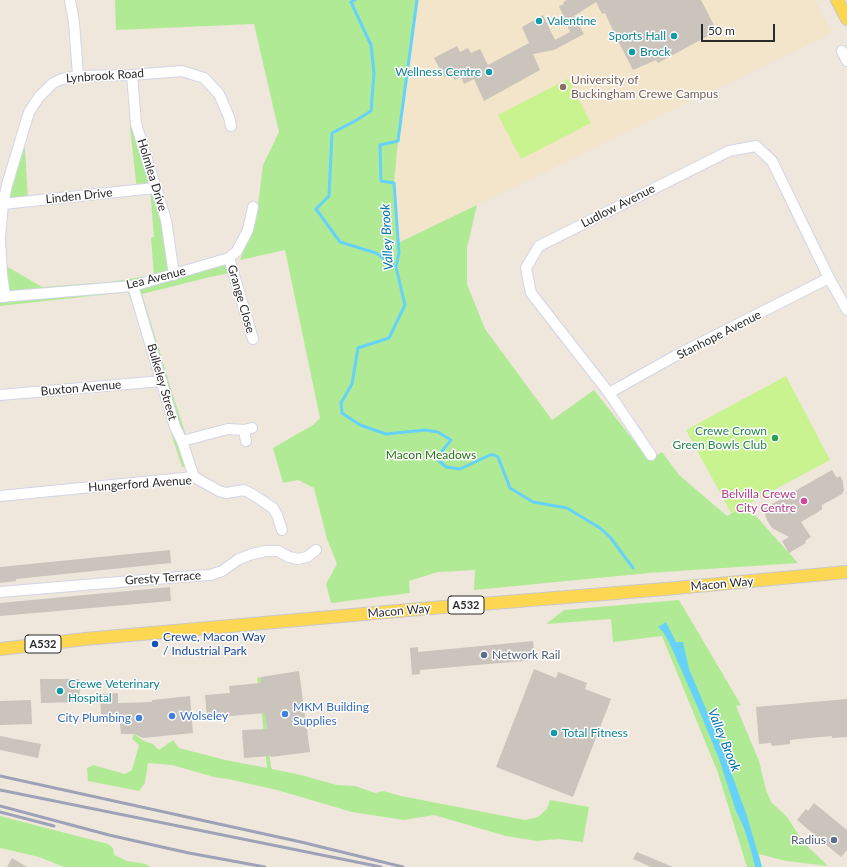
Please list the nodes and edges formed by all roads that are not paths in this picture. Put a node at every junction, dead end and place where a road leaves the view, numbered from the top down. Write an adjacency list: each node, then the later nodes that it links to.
1 (70, 0): 7 (street)
2 (837, 0): 3 (main road)
3 (847, 19)
4 (842, 51): 5 (street)
5 (847, 61)
6 (132, 75): 7 (street, Lynbrook Road); 8 (street, Lynbrook Road); 9 (street, Holmlea Drive)
7 (78, 76): 10 (street, Lynbrook Road)
8 (232, 120)
9 (155, 188): 10 (street, Linden Drive); 15 (street, Holmlea Drive)
10 (3, 204): 12 (street, Lynbrook Road)
11 (254, 207): 14 (street)
12 (0, 237)
13 (0, 240): 18 (street)
14 (230, 258): 15 (street, Lea Avenue); 20 (street, Grange Close)
15 (174, 274): 17 (street, Lea Avenue)
16 (829, 278): 19 (street, Ludlow Avenue); 22 (street, Stanhope Avenue); 22 (street, Ludlow Avenue)
17 (134, 286): 18 (street, Lea Avenue); 21 (street, Bulkeley Street)
18 (2, 297)
19 (847, 310)
20 (253, 339)
21 (162, 381): 23 (street, Buxton Avenue); 24 (street, Bulkeley Street)
22 (609, 393): 26 (street, Ludlow Avenue)
23 (0, 395)
24 (182, 441): 25 (street); 27 (street, Bulkeley Street)
25 (246, 441)
26 (651, 455)
27 (194, 477): 28 (street, Hungerford Avenue); 29 (street, Hungerford Avenue)
28 (0, 496)
29 (282, 530)
30 (316, 550): 32 (street, Gresty Terrace)
31 (847, 572): 33 (main road, Macon Way / A532)
32 (0, 592)
33 (0, 649)

